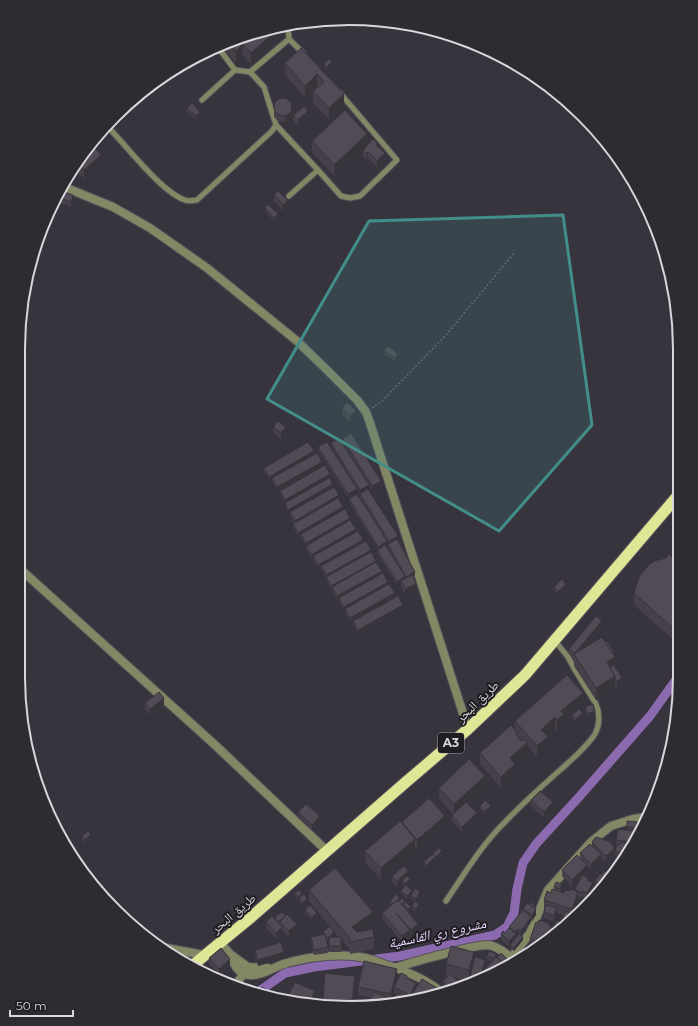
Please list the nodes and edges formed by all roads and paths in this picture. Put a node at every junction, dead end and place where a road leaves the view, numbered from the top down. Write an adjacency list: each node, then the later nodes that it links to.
1 (288, 31): 2 (lane)
2 (289, 38): 4 (lane); 6 (lane)
3 (221, 52): 5 (lane)
4 (305, 54)
5 (235, 70): 6 (lane); 8 (lane)
6 (250, 72): 9 (lane)
7 (336, 88): 11 (lane)
8 (202, 100)
9 (276, 125): 10 (lane); 11 (lane)
10 (110, 130)
11 (318, 170): 13 (lane)
12 (67, 188): 15 (street)
13 (289, 196)
14 (515, 252): 15 (path)
15 (366, 412): 19 (street)
16 (673, 501): 18 (highway, طريق البحر / A3)
17 (25, 573): 21 (street)
18 (555, 641): 19 (highway, طريق البحر / A3); 22 (lane)
19 (468, 729): 21 (highway, طريق البحر / A3)
20 (641, 818): 27 (street)
21 (327, 851): 23 (highway, طريق البحر / A3)
22 (446, 901)
23 (220, 942): 25 (street); 26 (highway, طريق البحر / A3)
24 (174, 950): 26 (street)
25 (230, 954): 30 (street); 33 (street)
26 (204, 955): 29 (highway, طريق البحر / A3)
27 (515, 955)
28 (510, 958): 31 (street)
29 (195, 962)
30 (248, 967): 32 (street); 33 (street)
31 (394, 968): 32 (street); 35 (street)
32 (271, 969): 33 (street)
33 (243, 974): 34 (street)
34 (238, 981)
35 (437, 989)

